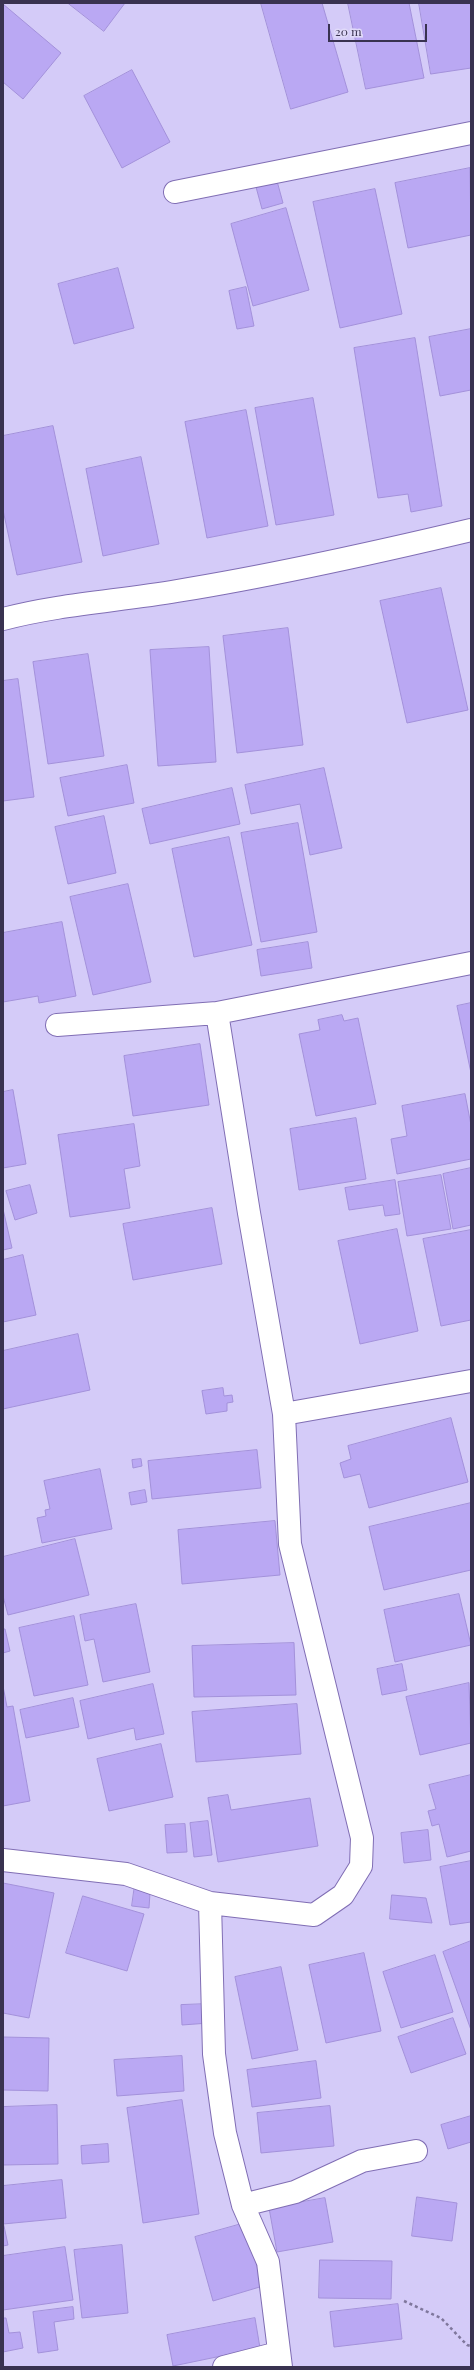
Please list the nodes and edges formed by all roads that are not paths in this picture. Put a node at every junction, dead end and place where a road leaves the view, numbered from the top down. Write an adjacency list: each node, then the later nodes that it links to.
1 (471, 134): 2 (street)
2 (175, 192)
3 (471, 530): 4 (street)
4 (3, 620)
5 (471, 963): 6 (street)
6 (217, 1013): 7 (street); 9 (street)
7 (57, 1026)
8 (471, 1381): 9 (street)
9 (284, 1414): 11 (street)
10 (3, 1860): 11 (street)
11 (210, 1903): 13 (street)
12 (416, 2151): 13 (street)
13 (243, 2205): 14 (street)
14 (280, 2360): 15 (street)
15 (224, 2367)

